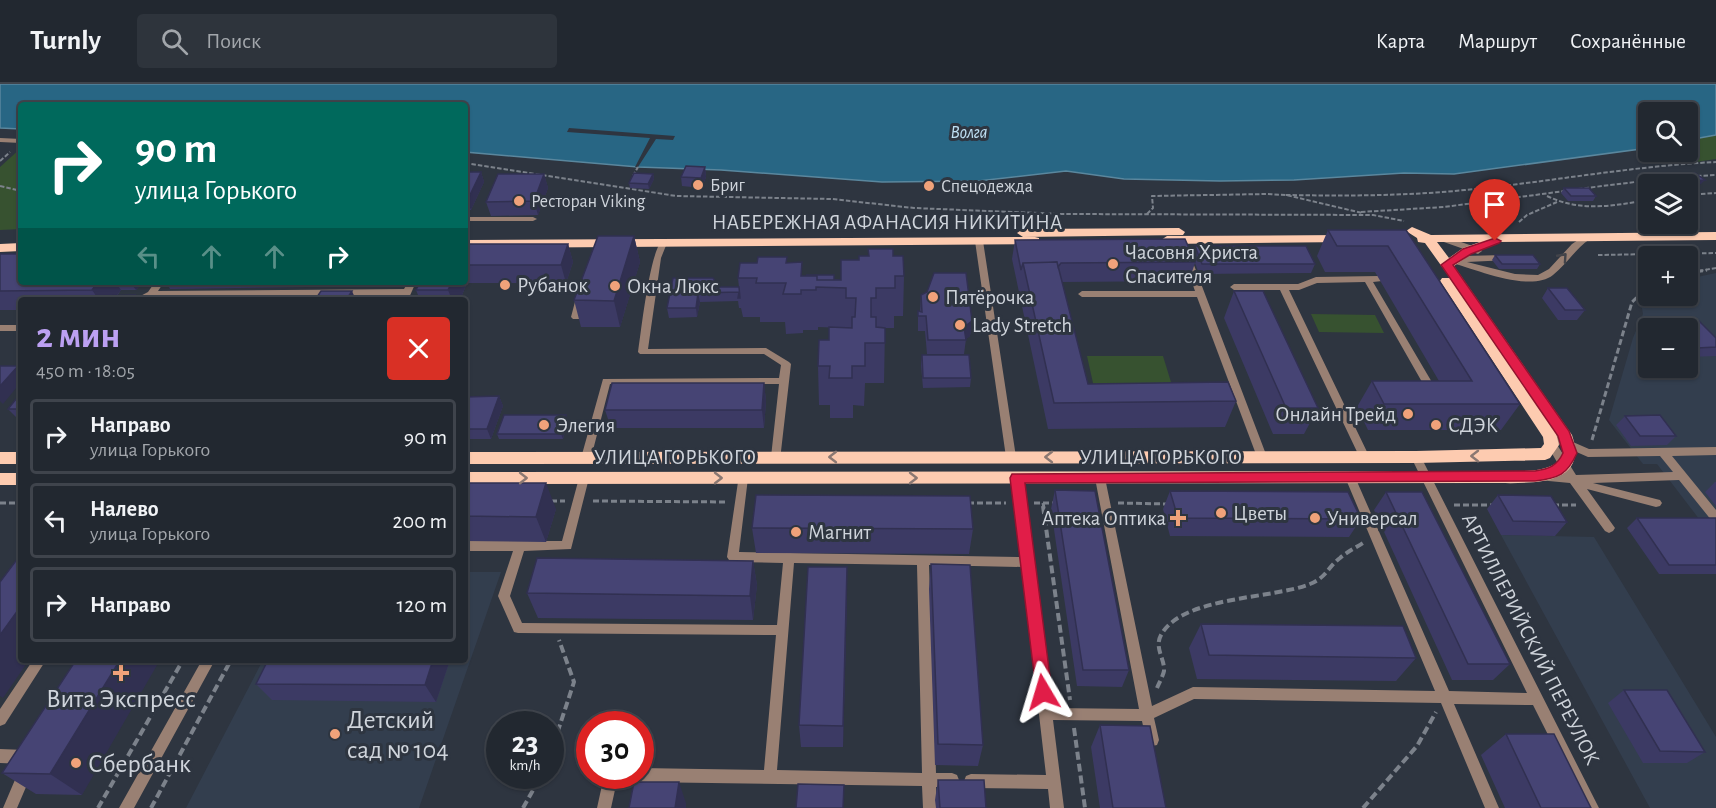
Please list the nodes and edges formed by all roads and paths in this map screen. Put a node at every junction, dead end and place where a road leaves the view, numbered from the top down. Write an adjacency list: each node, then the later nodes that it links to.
1 (0, 140): 2 (street)
2 (18, 141)
3 (1716, 162): 12 (path)
4 (468, 163): 8 (path)
5 (638, 167): 8 (path)
6 (1716, 175): 13 (path)
7 (0, 186): 9 (path)
8 (627, 189): 17 (path)
9 (18, 190)
10 (1716, 193): 11 (path)
11 (1698, 194)
12 (1286, 195): 16 (path); 17 (path)
13 (1545, 195): 14 (path); 16 (path)
14 (1557, 202): 15 (path); 21 (path)
15 (1638, 202)
16 (1361, 212): 18 (path)
17 (1147, 214): 18 (path)
18 (1373, 215): 24 (path)
19 (468, 219): 20 (street)
20 (533, 219)
21 (1519, 222)
22 (1716, 228): 24 (main road)
23 (1350, 231): 25 (main road, НАБЕРЕЖНАЯ АФАНАСИЯ НИКИТИНА)
24 (1412, 233): 28 (main road); 43 (main road); 70 (main road)
25 (468, 236)
26 (1716, 236): 27 (main road)
27 (1587, 237): 29 (main road); 47 (street, one-way to 27)
28 (1444, 238): 29 (main road); 38 (street)
29 (1508, 238): 38 (main road)
30 (1362, 239): 31 (main road, НАБЕРЕЖНАЯ АФАНАСИЯ НИКИТИНА)
31 (1180, 240): 33 (main road, НАБЕРЕЖНАЯ АФАНАСИЯ НИКИТИНА); 56 (street)
32 (18, 241): 36 (main road)
33 (980, 241): 34 (main road, НАБЕРЕЖНАЯ АФАНАСИЯ НИКИТИНА); 80 (street)
34 (663, 243): 35 (main road, НАБЕРЕЖНАЯ АФАНАСИЯ НИКИТИНА); 67 (street)
35 (468, 244)
36 (2, 247): 37 (main road)
37 (18, 248)
38 (1472, 249): 41 (street); 43 (main road)
39 (1716, 253): 40 (path)
40 (1598, 255)
41 (1495, 257): 42 (street); 43 (street); 47 (street)
42 (1519, 258)
43 (1450, 262): 47 (street); 74 (main road)
44 (1716, 268): 45 (path)
45 (1698, 271)
46 (1379, 279): 48 (street)
47 (1524, 279)
48 (1368, 280): 52 (street); 68 (street)
49 (158, 285): 54 (street)
50 (1234, 287): 51 (street)
51 (1250, 287): 52 (street); 63 (street)
52 (1283, 287): 78 (street)
53 (584, 288): 64 (street)
54 (151, 294): 60 (street); 61 (street)
55 (1082, 294): 56 (street)
56 (1201, 294): 72 (street)
57 (318, 296): 58 (street); 62 (street)
58 (405, 296)
59 (1638, 296): 77 (path)
60 (144, 297)
61 (184, 297): 62 (street)
62 (222, 297)
63 (1255, 298)
64 (576, 317)
65 (0, 328): 66 (street)
66 (18, 328)
67 (784, 381): 79 (street); 86 (street)
68 (1443, 387)
69 (1500, 387): 70 (street)
70 (1518, 387): 73 (main road)
71 (1229, 400): 72 (street)
72 (1241, 400): 81 (street)
73 (1551, 440): 74 (street); 82 (main road, УЛИЦА ГОРЬКОГО, one-way to 82); 87 (street)
74 (1569, 444): 77 (street); 87 (main road)
75 (1716, 451): 76 (street)
76 (1663, 452): 77 (street); 88 (street)
77 (1588, 453)
78 (1364, 456): 81 (main road, УЛИЦА ГОРЬКОГО); 82 (main road, УЛИЦА ГОРЬКОГО)
79 (776, 457): 80 (main road, УЛИЦА ГОРЬКОГО, one-way to 79); 86 (main road, УЛИЦА ГОРЬКОГО)
80 (1011, 457): 81 (main road, УЛИЦА ГОРЬКОГО, one-way to 80)
81 (1262, 457)
82 (1416, 457): 90 (street, АРТИЛЛЕРИЙСКИЙ ПЕРЕУЛОК)
83 (0, 458): 84 (main road)
84 (18, 458)
85 (468, 458): 86 (main road, УЛИЦА ГОРЬКОГО)
86 (586, 458)
87 (1569, 473): 88 (street); 90 (main road, УЛИЦА ГОРЬКОГО); 98 (street); 103 (street)
88 (1683, 476): 102 (street)
89 (1350, 477): 90 (main road, УЛИЦА ГОРЬКОГО); 95 (main road, УЛИЦА ГОРЬКОГО); 104 (street)
90 (1426, 477): 117 (street, АРТИЛЛЕРИЙСКИЙ ПЕРЕУЛОК)
91 (468, 478): 92 (main road, УЛИЦА ГОРЬКОГО, one-way to 92)
92 (584, 478): 93 (main road, УЛИЦА ГОРЬКОГО, one-way to 93); 106 (street)
93 (743, 478): 94 (main road, УЛИЦА ГОРЬКОГО, one-way to 94); 107 (street)
94 (1017, 478): 95 (main road, УЛИЦА ГОРЬКОГО); 109 (street)
95 (1100, 478): 121 (street)
96 (0, 479): 97 (main road)
97 (18, 479)
98 (1656, 502)
99 (0, 503): 100 (path)
100 (18, 503)
101 (1043, 503): 120 (path)
102 (1716, 518)
103 (1609, 528)
104 (1375, 536): 116 (street); 121 (path)
105 (468, 546): 106 (street)
106 (520, 546): 110 (street)
107 (789, 558): 108 (street); 111 (street)
108 (923, 560): 109 (street); 127 (street)
109 (1028, 562): 119 (street)
110 (555, 629): 111 (street); 118 (path)
111 (783, 630): 126 (street)
112 (38, 663): 122 (street)
113 (181, 663): 132 (path)
114 (207, 663): 133 (street)
115 (229, 663): 134 (path)
116 (1444, 697): 117 (street); 121 (street); 140 (path); 141 (street)
117 (1537, 699): 142 (street, АРТИЛЛЕРИЙСКИЙ ПЕРЕУЛОК)
118 (564, 712)
119 (1046, 714): 120 (street); 128 (street)
120 (1072, 714): 121 (street); 139 (path)
121 (1147, 715): 123 (street)
122 (0, 720)
123 (1154, 750)
124 (0, 756): 131 (street)
125 (654, 775): 126 (street)
126 (770, 777): 127 (street)
127 (930, 780): 128 (street); 137 (street)
128 (1054, 782): 138 (street)
129 (534, 789): 135 (path)
130 (608, 789): 136 (street)
131 (10, 808)
132 (98, 808)
133 (126, 808)
134 (152, 808)
135 (523, 808)
136 (604, 808)
137 (930, 808)
138 (1057, 808)
139 (1085, 808)
140 (1363, 808)
141 (1492, 808)
142 (1592, 808)

